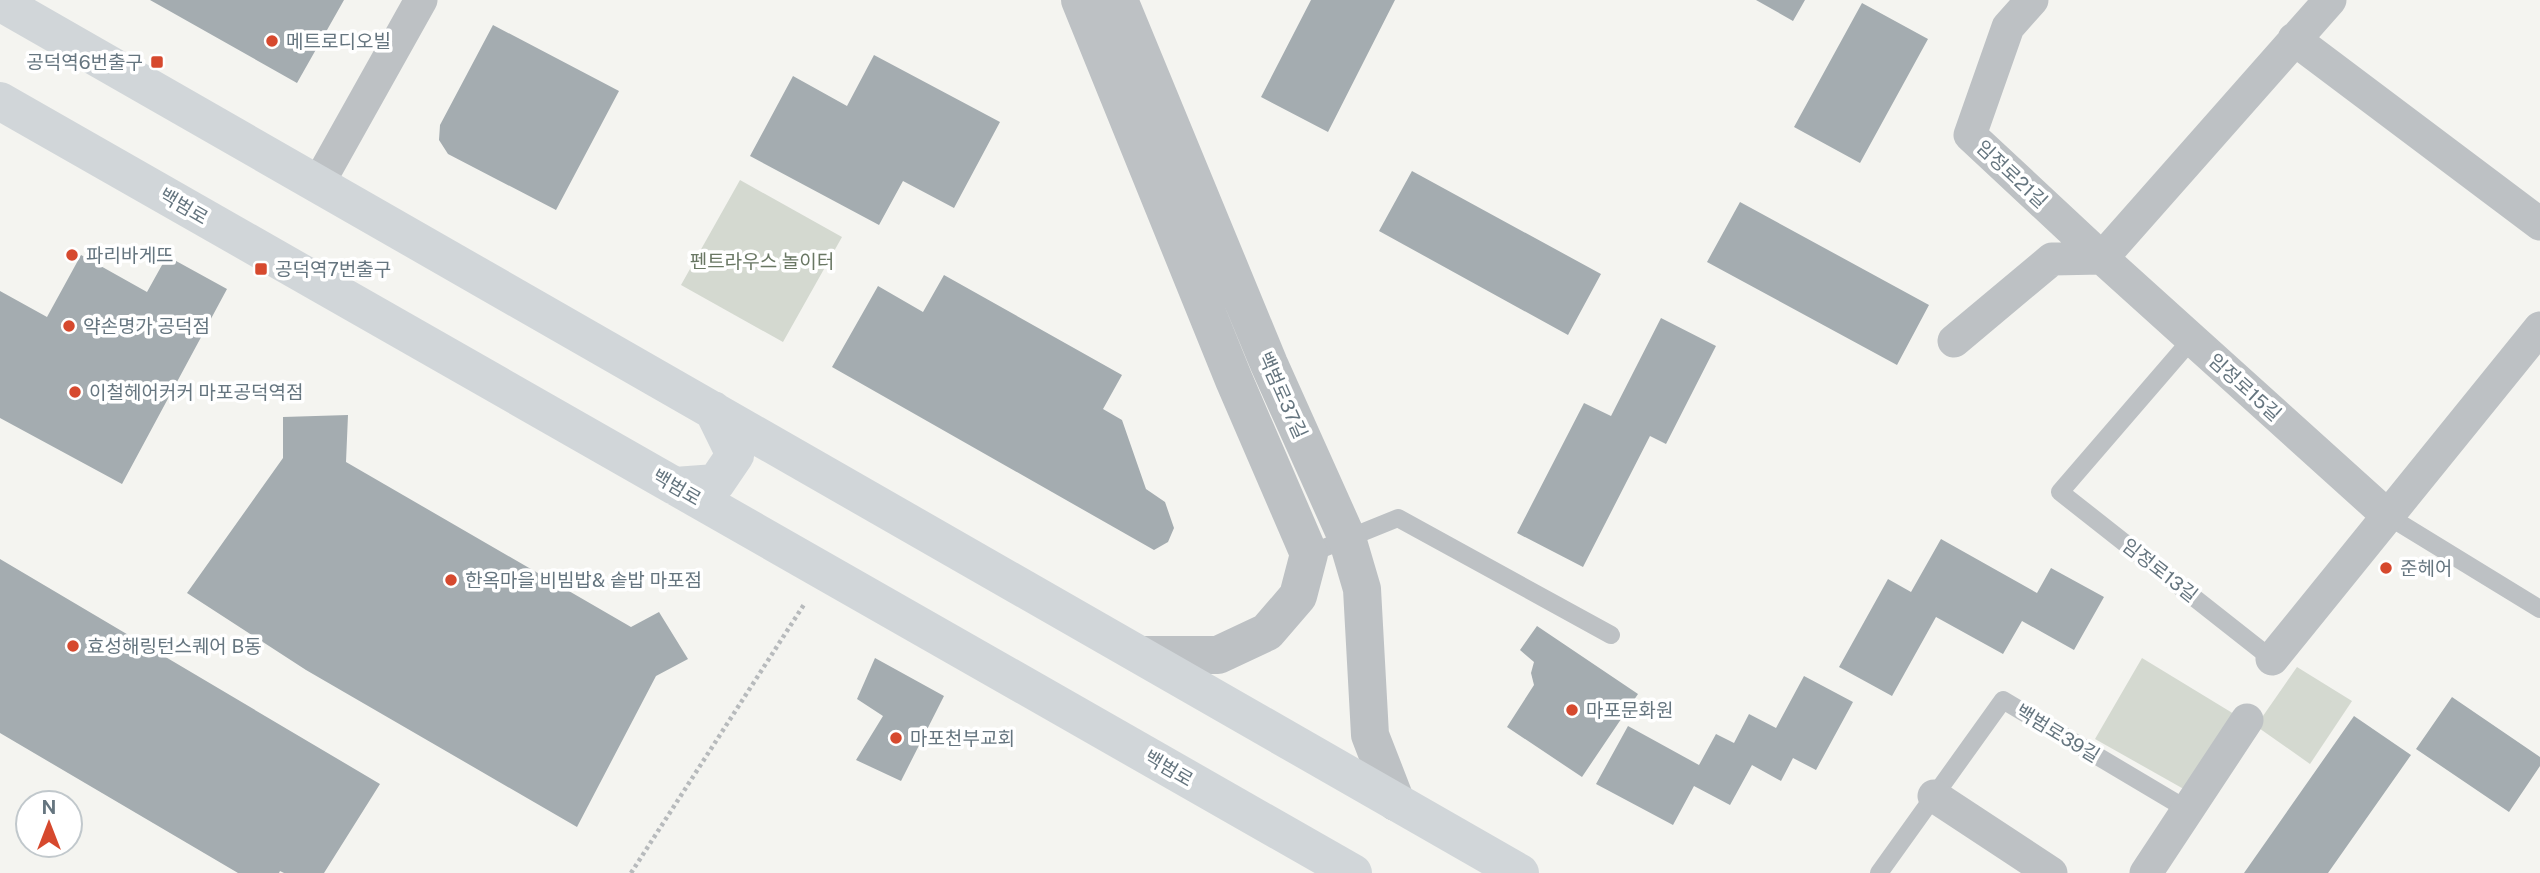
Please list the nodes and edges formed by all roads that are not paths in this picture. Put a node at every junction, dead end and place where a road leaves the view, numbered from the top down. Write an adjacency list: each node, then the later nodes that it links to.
1 (421, 0): 9 (street)
2 (1080, 0): 19 (street, 백범로37길)
3 (1119, 0): 18 (street, 백범로37길)
4 (2032, 0): 11 (street, 임정로21길)
5 (2330, 0): 7 (street)
6 (0, 2): 9 (main road)
7 (2294, 39): 10 (street); 11 (street)
8 (0, 101): 16 (main road, 백범로)
9 (318, 184): 15 (main road)
10 (2540, 223)
11 (2102, 258): 13 (street, 임정로15길); 14 (street)
12 (2540, 328): 17 (street, 임정로13길)
13 (2192, 340): 17 (street, 임정로15길); 23 (lane, 임정로13길)
14 (1954, 341)
15 (713, 410): 16 (main road); 22 (main road)
16 (675, 486): 29 (main road, 백범로)
17 (2388, 516): 20 (lane); 23 (street, 임정로13길)
18 (1347, 538): 19 (lane); 21 (lane); 26 (street, 백범로37길)
19 (1309, 554): 22 (street)
20 (2540, 609)
21 (1611, 635)
22 (1141, 655): 26 (main road)
23 (2272, 659)
24 (2248, 720): 27 (street)
25 (1934, 796): 27 (lane, 백범로39길); 30 (lane, 백범로39길); 31 (street)
26 (1396, 802): 28 (main road)
27 (2188, 810): 32 (street)
28 (1513, 870)
29 (1353, 873)
30 (1880, 873)
31 (2051, 873)
32 (2146, 873)

